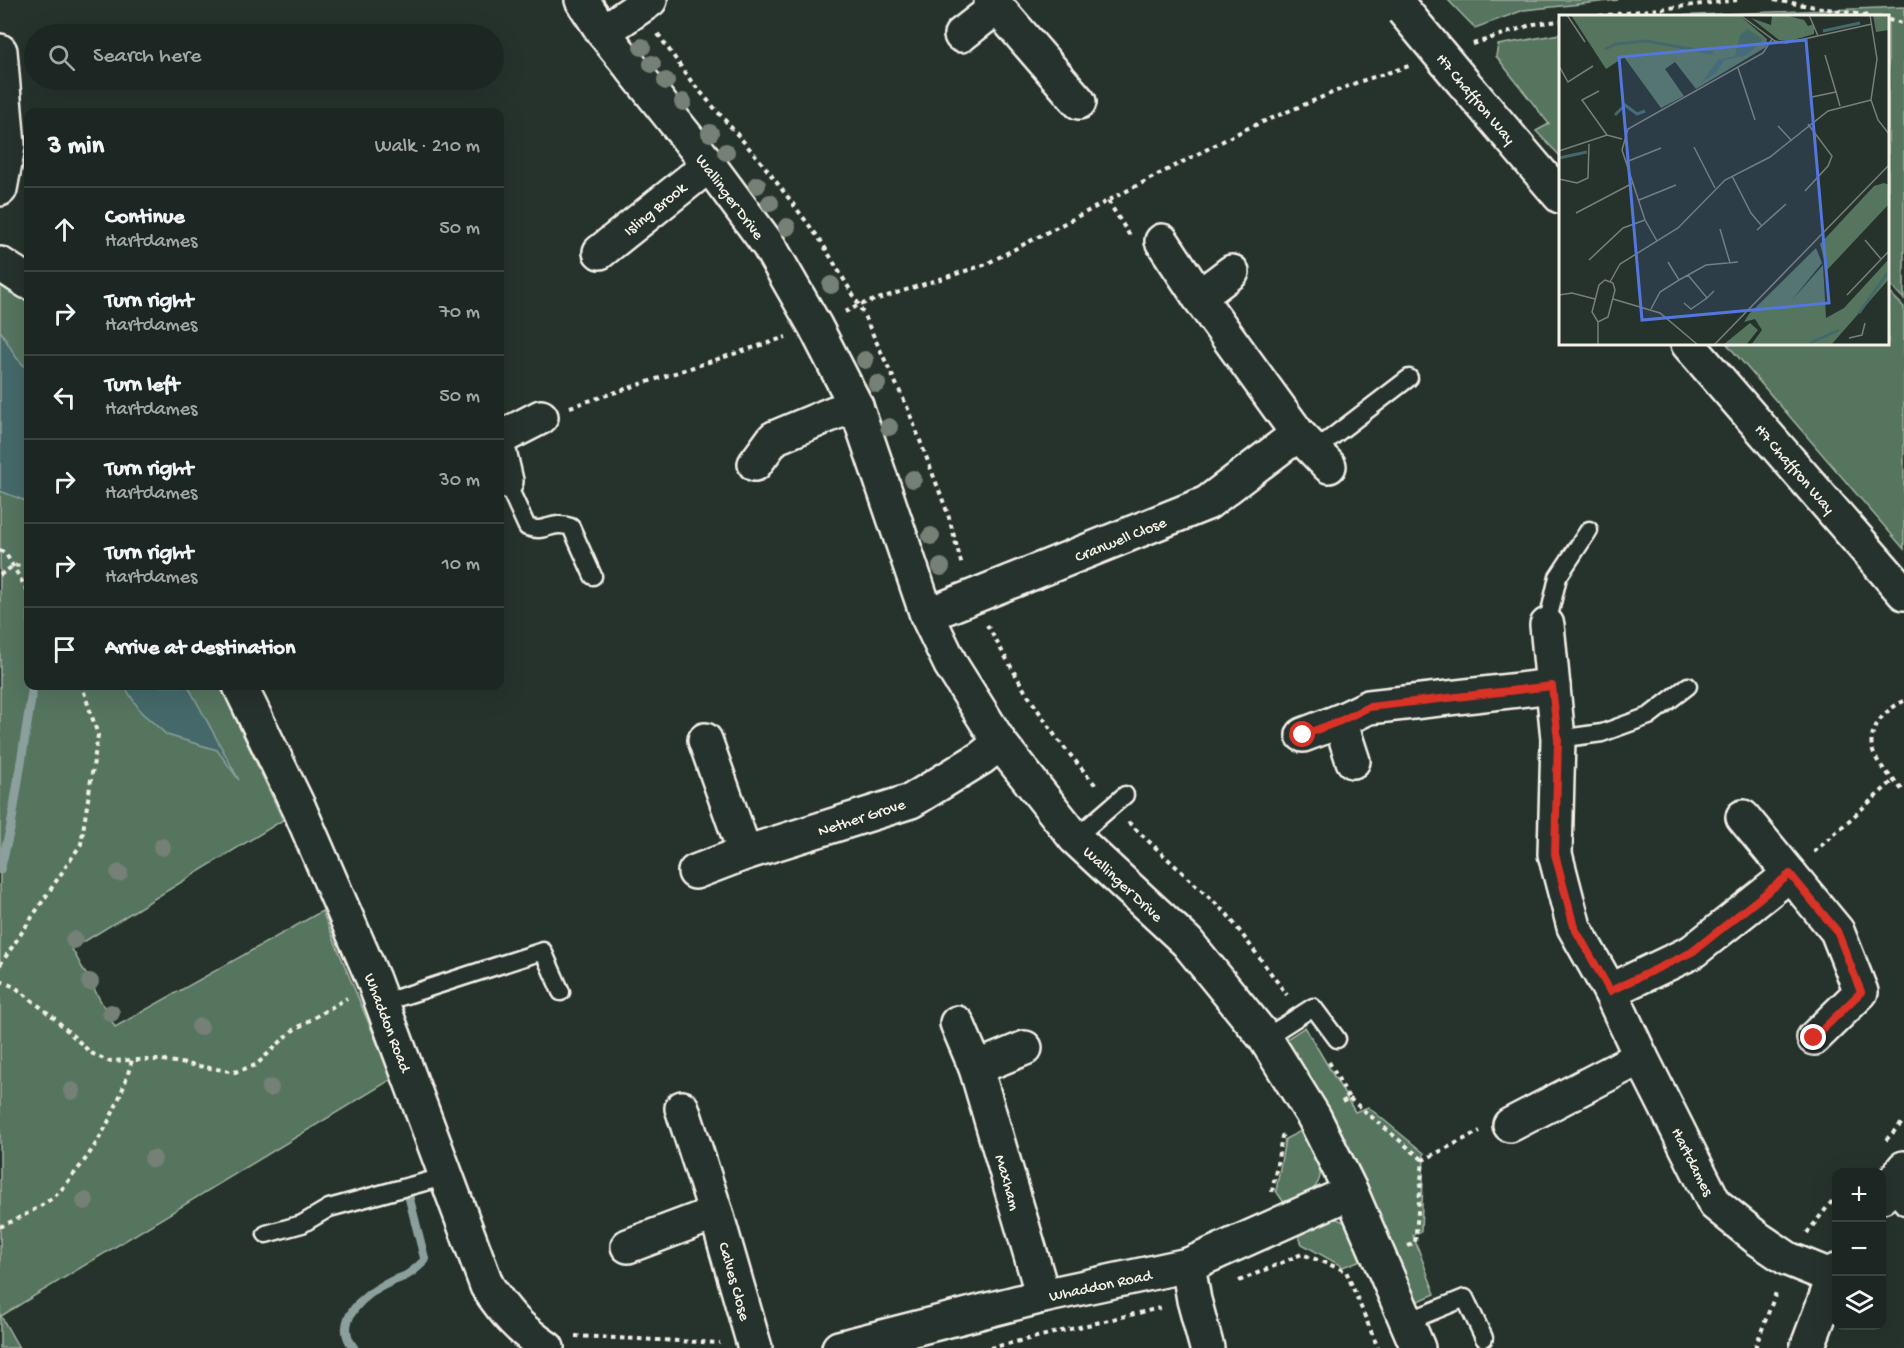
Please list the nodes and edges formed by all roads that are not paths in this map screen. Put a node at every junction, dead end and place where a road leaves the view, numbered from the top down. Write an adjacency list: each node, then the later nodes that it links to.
1 (582, 0): 5 (street, Wallinger Drive)
2 (650, 0): 5 (street)
3 (994, 4): 6 (street); 8 (street)
4 (1398, 5): 11 (street, H7 Chaffron Way, bridge)
5 (603, 32): 9 (street, Wallinger Drive)
6 (961, 34)
7 (0, 51): 10 (street)
8 (1079, 102)
9 (709, 165): 13 (street, Isling Brook); 20 (street, Wallinger Drive)
10 (0, 189)
11 (1559, 195)
12 (1162, 242): 17 (street)
13 (600, 252)
14 (0, 264): 16 (street)
15 (1233, 272): 17 (street)
16 (24, 279)
17 (1199, 297): 23 (street)
18 (1689, 345): 28 (street, H7 Chaffron Way)
19 (1409, 378): 23 (lane)
20 (856, 406): 24 (street); 29 (street, Wallinger Drive)
21 (541, 417): 22 (street)
22 (504, 436)
23 (1314, 450): 29 (street, Cranwell Close)
24 (755, 464)
25 (504, 470): 27 (lane)
26 (1589, 530): 30 (lane, Hartdames)
27 (593, 576)
28 (1904, 593)
29 (927, 615): 38 (street, Wallinger Drive)
30 (1547, 625): 31 (street, Hartdames)
31 (1552, 686): 34 (street); 37 (street, Hartdames)
32 (1688, 686): 37 (lane)
33 (242, 690): 46 (street, Whaddon Road)
34 (1340, 721): 35 (street); 39 (street)
35 (1303, 735)
36 (705, 740): 43 (street)
37 (1558, 740): 47 (street, Hartdames)
38 (1000, 744): 42 (street, Wallinger Drive); 43 (street, Nether Grove)
39 (1353, 760)
40 (1125, 795): 42 (lane)
41 (1743, 817): 45 (street)
42 (1076, 838): 50 (street, Wallinger Drive)
43 (744, 853): 44 (street, Nether Grove)
44 (695, 872)
45 (1790, 874): 47 (street); 51 (street)
46 (377, 991): 48 (lane); 58 (street, Whaddon Road)
47 (1610, 991): 54 (street, Hartdames)
48 (561, 992)
49 (957, 1023): 55 (street, Maxham)
50 (1265, 1038): 52 (lane); 59 (street, Wallinger Drive)
51 (1814, 1038)
52 (1336, 1039)
53 (1025, 1048): 55 (street)
54 (1641, 1058): 57 (street); 64 (street, Hartdames)
55 (976, 1068): 66 (street, Maxham)
56 (682, 1108): 60 (street, Calves Close)
57 (1513, 1123)
58 (447, 1176): 61 (lane); 70 (street, Whaddon Road)
59 (1351, 1192): 63 (street, Whaddon Road); 67 (street, Wallinger Drive)
60 (716, 1214): 62 (street); 71 (street, Calves Close)
61 (266, 1234)
62 (628, 1246)
63 (1188, 1265): 66 (street, Whaddon Road); 73 (street)
64 (1832, 1273)
65 (1834, 1276): 74 (street)
66 (1043, 1296): 68 (street, Whaddon Road)
67 (1412, 1335): 69 (lane)
68 (923, 1338): 72 (street, Whaddon Road)
69 (1484, 1338)
70 (536, 1341)
71 (755, 1346)
72 (839, 1348)
73 (1207, 1348)
74 (1807, 1348)

